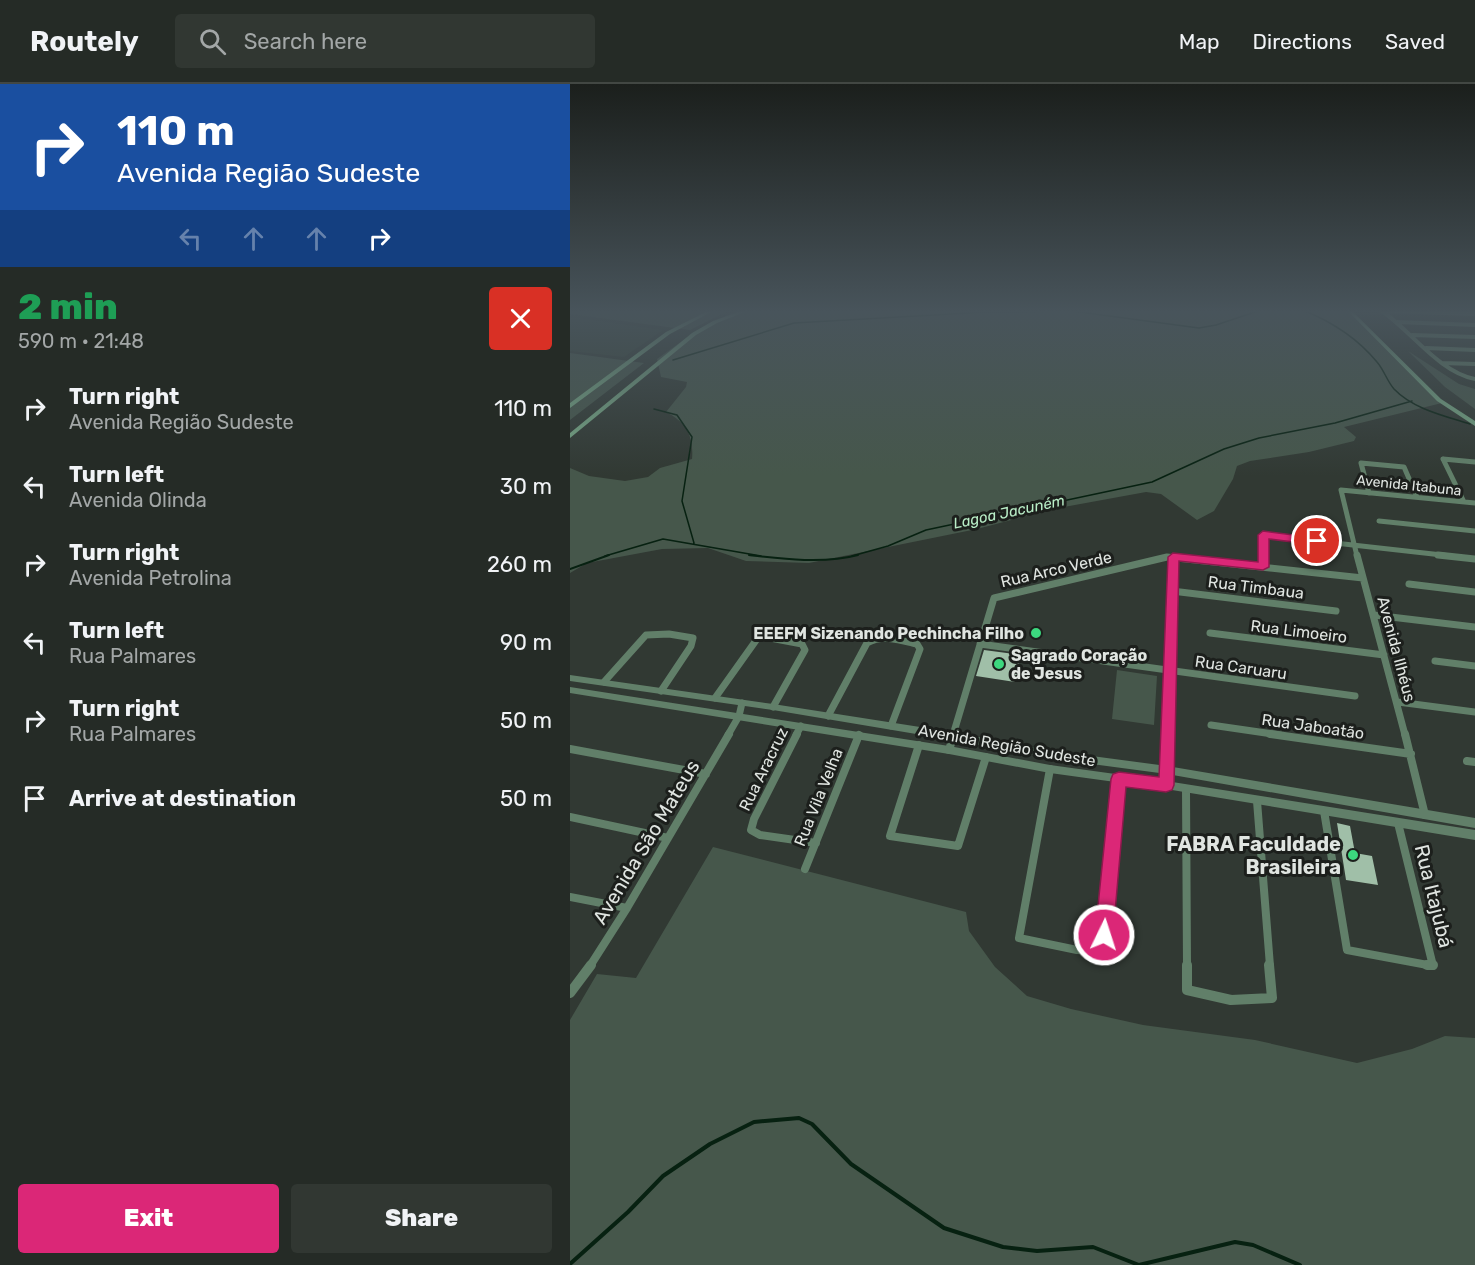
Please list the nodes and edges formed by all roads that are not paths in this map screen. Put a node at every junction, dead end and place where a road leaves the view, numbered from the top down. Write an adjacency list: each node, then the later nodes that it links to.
1 (625, 366): 7 (main road)
2 (653, 366): 9 (main road)
3 (1405, 366): 8 (main road)
4 (1411, 366): 8 (main road)
5 (1445, 366): 6 (street)
6 (1473, 379)
7 (570, 406)
8 (1475, 422)
9 (570, 436)
10 (1475, 462): 14 (street)
11 (1341, 490): 12 (street, Avenida Itabuna); 18 (street, Avenida Ilhéus)
12 (1369, 493): 13 (street, Avenida Itabuna); 13 (street)
13 (1417, 497): 14 (street, Avenida Itabuna)
14 (1464, 502): 15 (street, Avenida Itabuna)
15 (1475, 503)
16 (1379, 521): 17 (street)
17 (1475, 531)
18 (1354, 544): 20 (street); 21 (street); 22 (street, Avenida Ilhéus)
19 (1173, 557): 21 (street); 24 (street); 30 (street, Rua Arco Verde)
20 (1475, 559)
21 (1263, 567): 22 (street)
22 (1364, 578): 27 (street, Avenida Ilhéus)
23 (1409, 584): 25 (street)
24 (1172, 591): 26 (street, Rua Timbaua); 34 (street)
25 (1475, 592)
26 (1336, 611)
27 (1374, 615): 28 (street); 31 (street, Avenida Ilhéus)
28 (1475, 627)
29 (1210, 633): 31 (street, Rua Limoeiro)
30 (980, 644): 34 (street, Rua Caruaru); 53 (street, Rua Arco Verde)
31 (1384, 655): 43 (street, Avenida Ilhéus)
32 (1435, 661): 33 (street)
33 (1475, 666)
34 (1169, 670): 40 (street, Rua Caruaru); 60 (street)
35 (570, 678): 36 (street, Avenida Região Sudeste)
36 (604, 682): 37 (street, Avenida Região Sudeste); 39 (street)
37 (650, 689): 39 (street, Avenida Região Sudeste); 42 (street)
38 (570, 690): 42 (street, Avenida Região Sudeste)
39 (661, 691): 41 (street, Avenida Região Sudeste)
40 (1355, 696)
41 (715, 698): 44 (street, Avenida Região Sudeste); 45 (street)
42 (641, 700): 47 (street, Avenida Região Sudeste)
43 (1398, 702): 46 (street); 57 (street, Avenida Ilhéus)
44 (742, 703): 45 (street, Avenida Região Sudeste); 47 (street, Avenida São Mateus)
45 (773, 707): 48 (street, Avenida Região Sudeste)
46 (1475, 712)
47 (739, 716): 50 (street, Avenida Região Sudeste); 61 (street, Avenida São Mateus)
48 (828, 716): 51 (street, Avenida Região Sudeste); 51 (street)
49 (1211, 725): 57 (street, Rua Jaboatão)
50 (801, 726): 52 (street, Avenida Região Sudeste); 73 (street, Rua Aracruz)
51 (891, 726): 53 (street, Avenida Região Sudeste)
52 (859, 735): 54 (street, Avenida Região Sudeste); 73 (street, Rua Vila Velha)
53 (952, 736): 56 (street, Rua Arco Verde); 60 (street, Avenida Região Sudeste)
54 (920, 745): 56 (street, Avenida Região Sudeste); 58 (street)
55 (570, 749): 61 (street)
56 (949, 750): 58 (street, Avenida Região Sudeste)
57 (1411, 754): 67 (street, Avenida Ilhéus)
58 (986, 757): 59 (street, Avenida Região Sudeste)
59 (1050, 769): 62 (street, Avenida Região Sudeste); 62 (street)
60 (1167, 770): 63 (street); 67 (street, Avenida Região Sudeste)
61 (706, 774): 72 (street, Avenida São Mateus)
62 (1119, 779): 63 (street, Avenida Região Sudeste)
63 (1166, 785): 64 (street, Avenida Região Sudeste)
64 (1186, 789): 65 (street, Avenida Região Sudeste); 65 (street)
65 (1257, 801): 66 (street, Avenida Região Sudeste)
66 (1324, 811): 69 (street, Avenida Região Sudeste); 69 (street, Rua Itajubá)
67 (1425, 815): 70 (street, Avenida Região Sudeste)
68 (570, 817): 72 (street)
69 (1398, 823): 71 (street, Avenida Região Sudeste)
70 (1475, 823)
71 (1475, 836)
72 (668, 838): 76 (street, Avenida São Mateus)
73 (816, 843): 74 (street, Rua Vila Velha)
74 (805, 869)
75 (570, 897): 76 (street)
76 (627, 908): 77 (street, Avenida São Mateus)
77 (570, 993)

